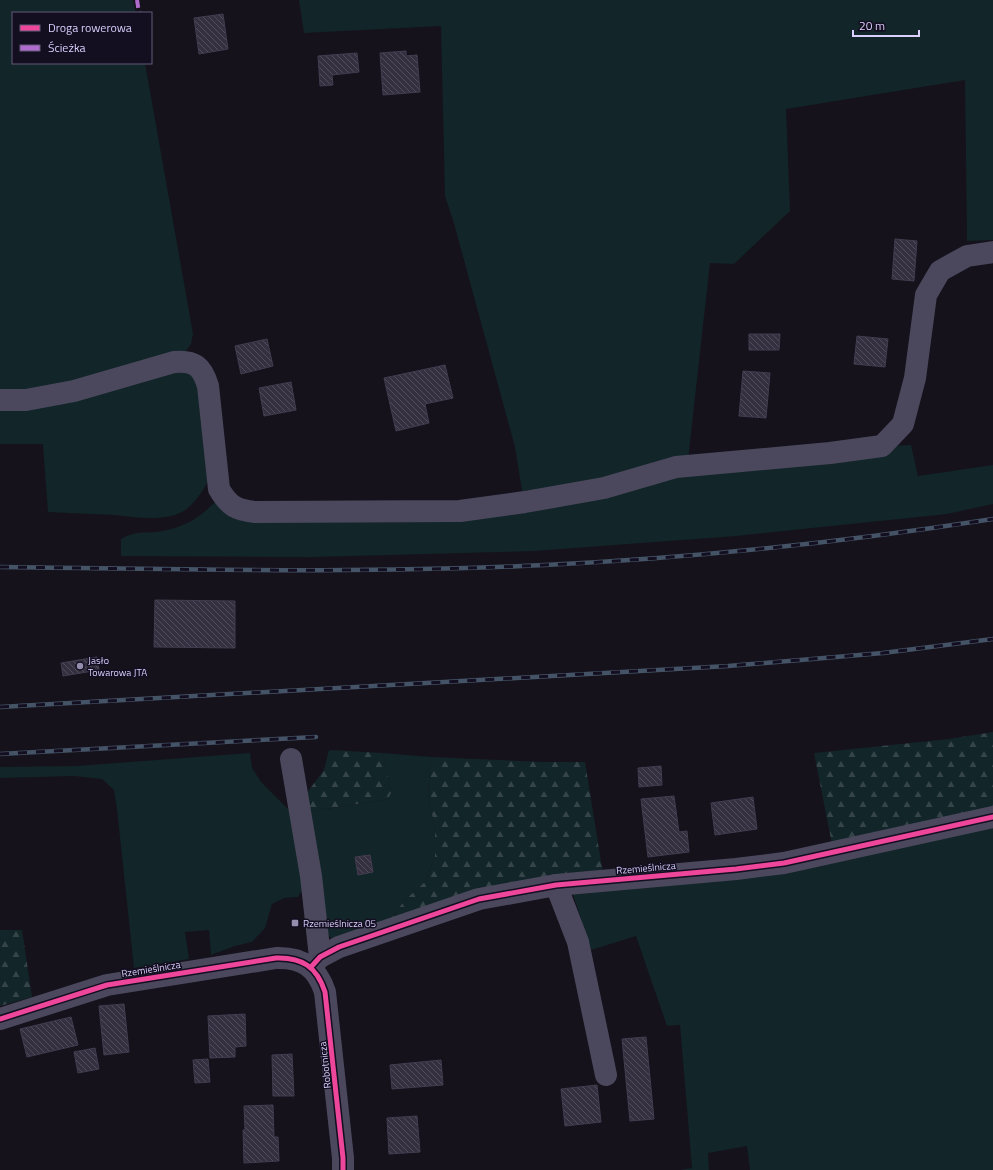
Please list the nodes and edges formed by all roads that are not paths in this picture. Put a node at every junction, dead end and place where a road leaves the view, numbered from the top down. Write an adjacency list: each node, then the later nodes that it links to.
1 (993, 252): 2 (street)
2 (0, 400)
3 (291, 759): 6 (street)
4 (993, 817): 5 (street, Rzemieślnicza)
5 (556, 885): 6 (street, Rzemieślnicza); 8 (street)
6 (312, 963): 7 (street, Rzemieślnicza); 9 (street, Robotnicza)
7 (0, 1019)
8 (606, 1075)
9 (344, 1170)

